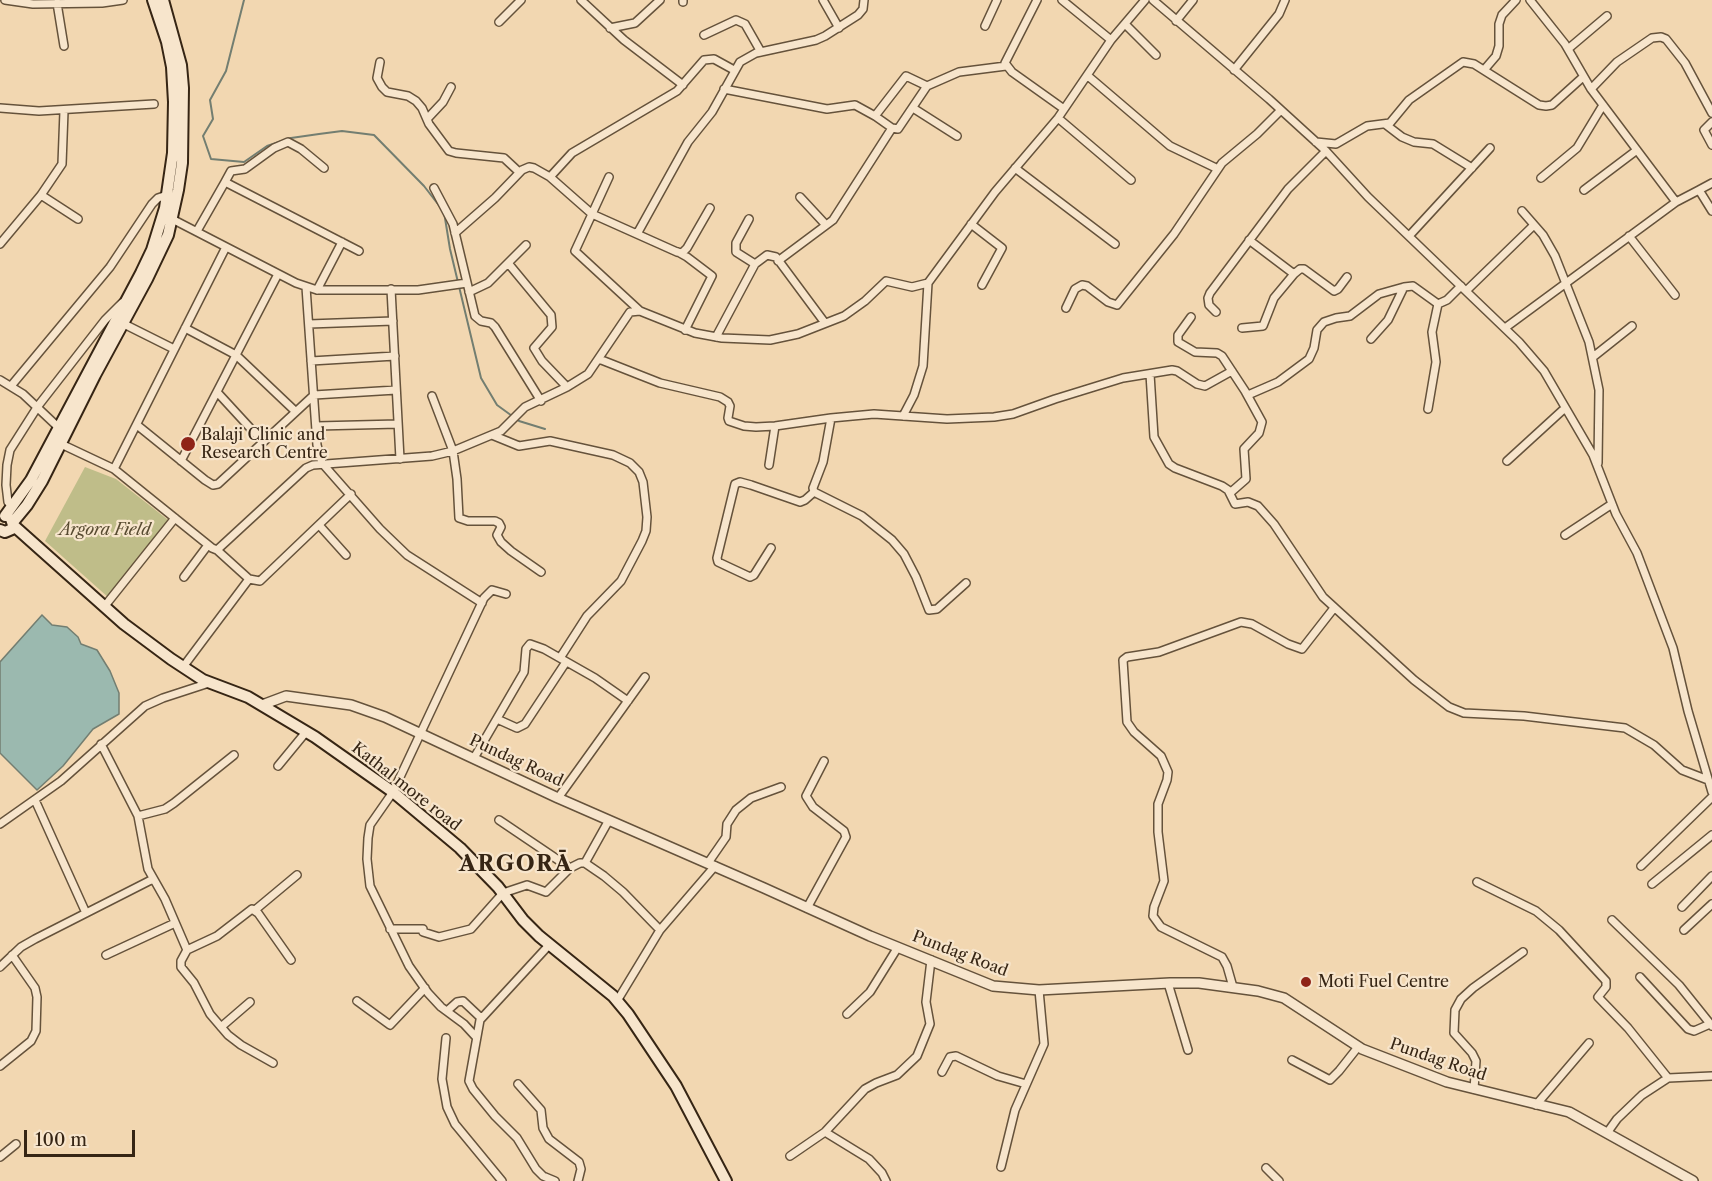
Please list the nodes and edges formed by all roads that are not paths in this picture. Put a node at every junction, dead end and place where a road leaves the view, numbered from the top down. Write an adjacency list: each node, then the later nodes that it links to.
1 (9, 0): 19 (street)
2 (123, 0): 19 (street)
3 (153, 0): 80 (main road)
4 (164, 0): 88 (main road)
5 (521, 0): 22 (street)
6 (581, 0): 25 (street)
7 (660, 0): 25 (street)
8 (823, 0): 26 (street)
9 (864, 0): 26 (street)
10 (997, 0): 24 (street)
11 (1037, 0): 34 (street)
12 (1062, 0): 28 (street)
13 (1145, 0): 23 (street)
14 (1153, 0): 21 (street)
15 (1193, 0): 21 (street)
16 (1285, 0): 36 (street)
17 (1516, 0): 37 (street)
18 (1530, 0): 30 (street)
19 (57, 3): 29 (street)
20 (1607, 16): 30 (street)
21 (1176, 21): 36 (street)
22 (499, 22)
23 (1125, 24): 28 (street); 32 (street)
24 (985, 26)
25 (610, 28): 40 (street)
26 (839, 28): 31 (street)
27 (704, 36): 31 (street)
28 (1111, 40): 38 (street)
29 (64, 46)
30 (1568, 49): 39 (street)
31 (761, 52): 35 (street)
32 (1156, 55)
33 (380, 62): 55 (street)
34 (1006, 66): 41 (street); 49 (street)
35 (734, 70): 40 (street); 43 (street)
36 (1234, 70): 50 (street)
37 (1484, 70): 39 (street); 57 (street)
38 (1088, 76): 49 (street); 68 (street)
39 (1582, 77): 44 (street)
40 (683, 85): 70 (street)
41 (927, 86): 48 (street); 53 (street)
42 (451, 87): 55 (street)
43 (724, 89): 53 (street); 95 (street)
44 (1591, 89): 46 (street); 52 (street)
45 (154, 104): 51 (street)
46 (1603, 105): 63 (street); 72 (street)
47 (0, 108): 51 (street)
48 (913, 108): 58 (street); 59 (street)
49 (1064, 110): 54 (street)
50 (1281, 110): 60 (street); 68 (street)
51 (64, 111): 79 (street)
52 (1712, 113)
53 (875, 116): 58 (street)
54 (1058, 118): 66 (street); 73 (street)
55 (427, 119): 69 (street)
56 (1712, 122): 61 (street)
57 (1385, 124): 60 (street); 67 (street)
58 (892, 128): 91 (street)
59 (957, 136)
60 (1315, 142): 64 (street)
61 (1712, 144)
62 (1490, 148): 67 (street)
63 (1637, 150): 77 (street); 82 (street)
64 (1326, 151): 96 (street); 98 (street)
65 (324, 168): 74 (street)
66 (1015, 168): 90 (street); 101 (street)
67 (1472, 168): 96 (street)
68 (1218, 169): 125 (street)
69 (519, 172): 70 (street); 94 (street)
70 (550, 177): 86 (street)
71 (609, 177): 86 (street)
72 (1541, 178)
73 (1131, 180)
74 (225, 182): 93 (street); 99 (street)
75 (1712, 183): 78 (street)
76 (434, 188): 94 (street)
77 (1584, 190)
78 (1699, 190): 82 (street); 85 (street)
79 (41, 195): 87 (street); 100 (street)
80 (167, 195): 123 (main road); 149 (street)
81 (801, 197): 91 (street)
82 (1676, 202): 97 (street)
83 (710, 208): 105 (street)
84 (1522, 211): 92 (street)
85 (1712, 211)
86 (592, 214): 95 (street); 126 (street)
87 (78, 219)
88 (172, 219): 93 (street); 131 (main road)
89 (749, 219): 108 (street)
90 (971, 224): 112 (street); 115 (street)
91 (826, 225): 106 (street)
92 (1534, 225): 113 (street); 118 (street)
93 (197, 231): 103 (street)
94 (455, 233): 114 (street)
95 (637, 234): 105 (street)
96 (1410, 235): 118 (street)
97 (1629, 236): 113 (street); 122 (street)
98 (1249, 240): 110 (street); 127 (street)
99 (342, 242): 104 (street); 119 (street)
100 (0, 244)
101 (1115, 244)
102 (526, 245): 107 (street)
103 (226, 247): 109 (street); 134 (street)
104 (359, 251)
105 (677, 252): 137 (street)
106 (778, 261): 108 (street); 130 (street)
107 (508, 263): 121 (street); 150 (street)
108 (755, 264): 138 (street)
109 (278, 274): 116 (street); 141 (street)
110 (1294, 274): 111 (street); 135 (street)
111 (1347, 277)
112 (928, 283): 130 (street); 161 (street)
113 (1566, 283): 136 (street); 143 (street)
114 (464, 284): 120 (street); 121 (street)
115 (982, 285)
116 (306, 287): 119 (street); 132 (street)
117 (1404, 287): 124 (street); 139 (street); 154 (street)
118 (1464, 288): 124 (street); 136 (street)
119 (317, 290): 120 (street)
120 (391, 290): 129 (street)
121 (470, 292): 156 (street)
122 (1675, 294)
123 (128, 298): 157 (street); 167 (main road)
124 (1438, 304): 159 (street)
125 (1066, 308)
126 (640, 311): 137 (street); 144 (street)
127 (1216, 312)
128 (1191, 317): 146 (street)
129 (393, 321): 132 (street); 142 (street)
130 (825, 323): 138 (street)
131 (124, 324): 140 (street); 170 (main road)
132 (309, 324): 145 (street)
133 (1632, 326): 143 (street)
134 (185, 328): 140 (street); 141 (street)
135 (1242, 328)
136 (1505, 328): 158 (street)
137 (685, 330): 138 (street)
138 (716, 337)
139 (1371, 339)
140 (174, 349): 163 (street)
141 (236, 355): 152 (street); 160 (street)
142 (394, 356): 145 (street); 151 (street)
143 (1593, 357): 177 (street)
144 (599, 359): 150 (street); 166 (street)
145 (311, 361): 153 (street)
146 (1232, 371): 147 (street); 154 (street)
147 (1150, 374): 161 (street); 180 (street)
148 (0, 380): 149 (street)
149 (11, 386): 157 (street)
150 (567, 387): 156 (street)
151 (396, 390): 153 (street); 164 (street)
152 (217, 392): 169 (street); 173 (street)
153 (314, 395): 160 (street); 165 (street)
154 (1248, 395): 180 (street)
155 (432, 396): 171 (street)
156 (541, 401): 168 (street)
157 (38, 406): 167 (street); 183 (street)
158 (1565, 408): 174 (street); 177 (street)
159 (1428, 409)
160 (295, 411): 169 (street)
161 (903, 416): 162 (street)
162 (831, 418): 166 (street); 179 (street)
163 (137, 424): 173 (street); 178 (street)
164 (398, 424): 165 (street); 172 (street)
165 (316, 426): 175 (street)
166 (775, 426): 176 (street)
167 (58, 427): 183 (main road)
168 (492, 435): 171 (street); 200 (street)
169 (263, 442): 173 (street)
170 (60, 444): 178 (street); 186 (main road)
171 (453, 451): 172 (street); 192 (street)
172 (400, 459): 175 (street)
173 (181, 461)
174 (1507, 461)
175 (322, 463): 181 (street); 190 (street)
176 (769, 465)
177 (1598, 466): 182 (street)
178 (114, 470): 184 (street)
179 (814, 492): 189 (street); 195 (street)
180 (1230, 493): 199 (street)
181 (351, 494): 185 (street); 197 (street)
182 (1612, 504): 187 (street); 214 (street)
183 (12, 506): 186 (main road)
184 (175, 518): 188 (street); 198 (street)
185 (319, 525): 191 (street); 194 (street)
186 (5, 526): 198 (main road, Kathal more road)
187 (1565, 535)
188 (208, 545): 190 (street); 193 (street)
189 (771, 548)
190 (217, 550): 194 (street)
191 (346, 555)
192 (541, 572)
193 (184, 577)
194 (249, 579): 201 (street)
195 (966, 583)
196 (506, 594): 197 (street)
197 (482, 603): 208 (street)
198 (104, 607): 201 (main road, Kathal more road)
199 (1334, 608): 214 (street); 257 (street)
200 (563, 660): 204 (street); 206 (street); 206 (street)
201 (183, 667): 203 (main road, Kathal more road)
202 (645, 677): 204 (street)
203 (211, 683): 205 (main road, Kathal more road); 209 (street)
204 (628, 701): 219 (street)
205 (262, 705): 207 (main road, Kathal more road); 208 (street, Pundag Road)
206 (497, 719): 211 (street)
207 (306, 732): 213 (street); 216 (main road, Kathal more road)
208 (420, 732): 211 (street, Pundag Road); 216 (street)
209 (101, 744): 220 (street); 221 (street)
210 (234, 755): 221 (street)
211 (474, 758): 219 (street, Pundag Road)
212 (824, 761): 238 (street)
213 (278, 766)
214 (1708, 780): 217 (street)
215 (781, 787): 227 (street)
216 (393, 792): 235 (main road, Kathal more road); 243 (street)
217 (1712, 792)
218 (1712, 797): 228 (street)
219 (558, 798): 223 (street, Pundag Road)
220 (35, 800): 224 (street); 240 (street)
221 (138, 816): 232 (street)
222 (500, 819): 229 (street)
223 (609, 820): 226 (street); 227 (street, Pundag Road)
224 (0, 824)
225 (1712, 835): 234 (street)
226 (585, 863): 229 (street); 244 (street)
227 (711, 865): 238 (street, Pundag Road); 244 (street)
228 (1641, 866)
229 (570, 868): 235 (street)
230 (297, 875): 239 (street)
231 (1712, 876): 237 (street)
232 (153, 879): 240 (street); 242 (street)
233 (1477, 882): 278 (street)
234 (1652, 884)
235 (502, 893): 243 (street); 246 (main road, Kathal more road)
236 (1712, 904): 245 (street)
237 (1682, 907)
238 (807, 908): 247 (street, Pundag Road)
239 (255, 910): 248 (street); 252 (street)
240 (86, 913): 250 (street)
241 (1612, 920): 266 (street)
242 (175, 923): 248 (street); 251 (street)
243 (390, 929): 258 (street)
244 (660, 930): 261 (street)
245 (1684, 930)
246 (550, 944): 261 (main road, Kathal more road); 265 (street)
247 (898, 947): 253 (street, Pundag Road); 264 (street)
248 (187, 950): 267 (street)
249 (1522, 952): 281 (street)
250 (12, 955): 254 (street); 275 (street)
251 (106, 955)
252 (291, 960)
253 (931, 960): 259 (street, Pundag Road); 283 (street)
254 (0, 967)
255 (1640, 977): 266 (street)
256 (1168, 983): 257 (street, Pundag Road); 259 (street, Pundag Road); 272 (street)
257 (1233, 987): 271 (street, Pundag Road)
258 (424, 988): 260 (street); 263 (street)
259 (1039, 990): 280 (street)
260 (357, 1001)
261 (617, 1001): 294 (main road, Kathal more road)
262 (250, 1002): 267 (street)
263 (447, 1011): 265 (street); 268 (street)
264 (847, 1014)
265 (481, 1018): 268 (street)
266 (1711, 1025)
267 (221, 1027): 274 (street)
268 (476, 1037): 292 (street)
269 (446, 1038): 291 (street)
270 (1590, 1043): 282 (street)
271 (1358, 1047): 273 (street); 281 (street, Pundag Road)
272 (1188, 1050)
273 (1292, 1060)
274 (273, 1063)
275 (0, 1066)
276 (942, 1072): 280 (street)
277 (1712, 1076): 278 (street)
278 (1668, 1078): 284 (street)
279 (518, 1084): 293 (street)
280 (1026, 1084): 288 (street)
281 (1474, 1089): 282 (street, Pundag Road)
282 (1536, 1105): 284 (street, Pundag Road)
283 (825, 1132): 286 (street); 295 (street)
284 (1607, 1133): 290 (street, Pundag Road)
285 (16, 1144): 287 (street)
286 (790, 1156)
287 (0, 1157)
288 (1001, 1167)
289 (1266, 1168): 296 (street)
290 (1688, 1180)
291 (502, 1181)
292 (555, 1181)
293 (578, 1181)
294 (726, 1181)
295 (886, 1181)
296 (1279, 1181)

